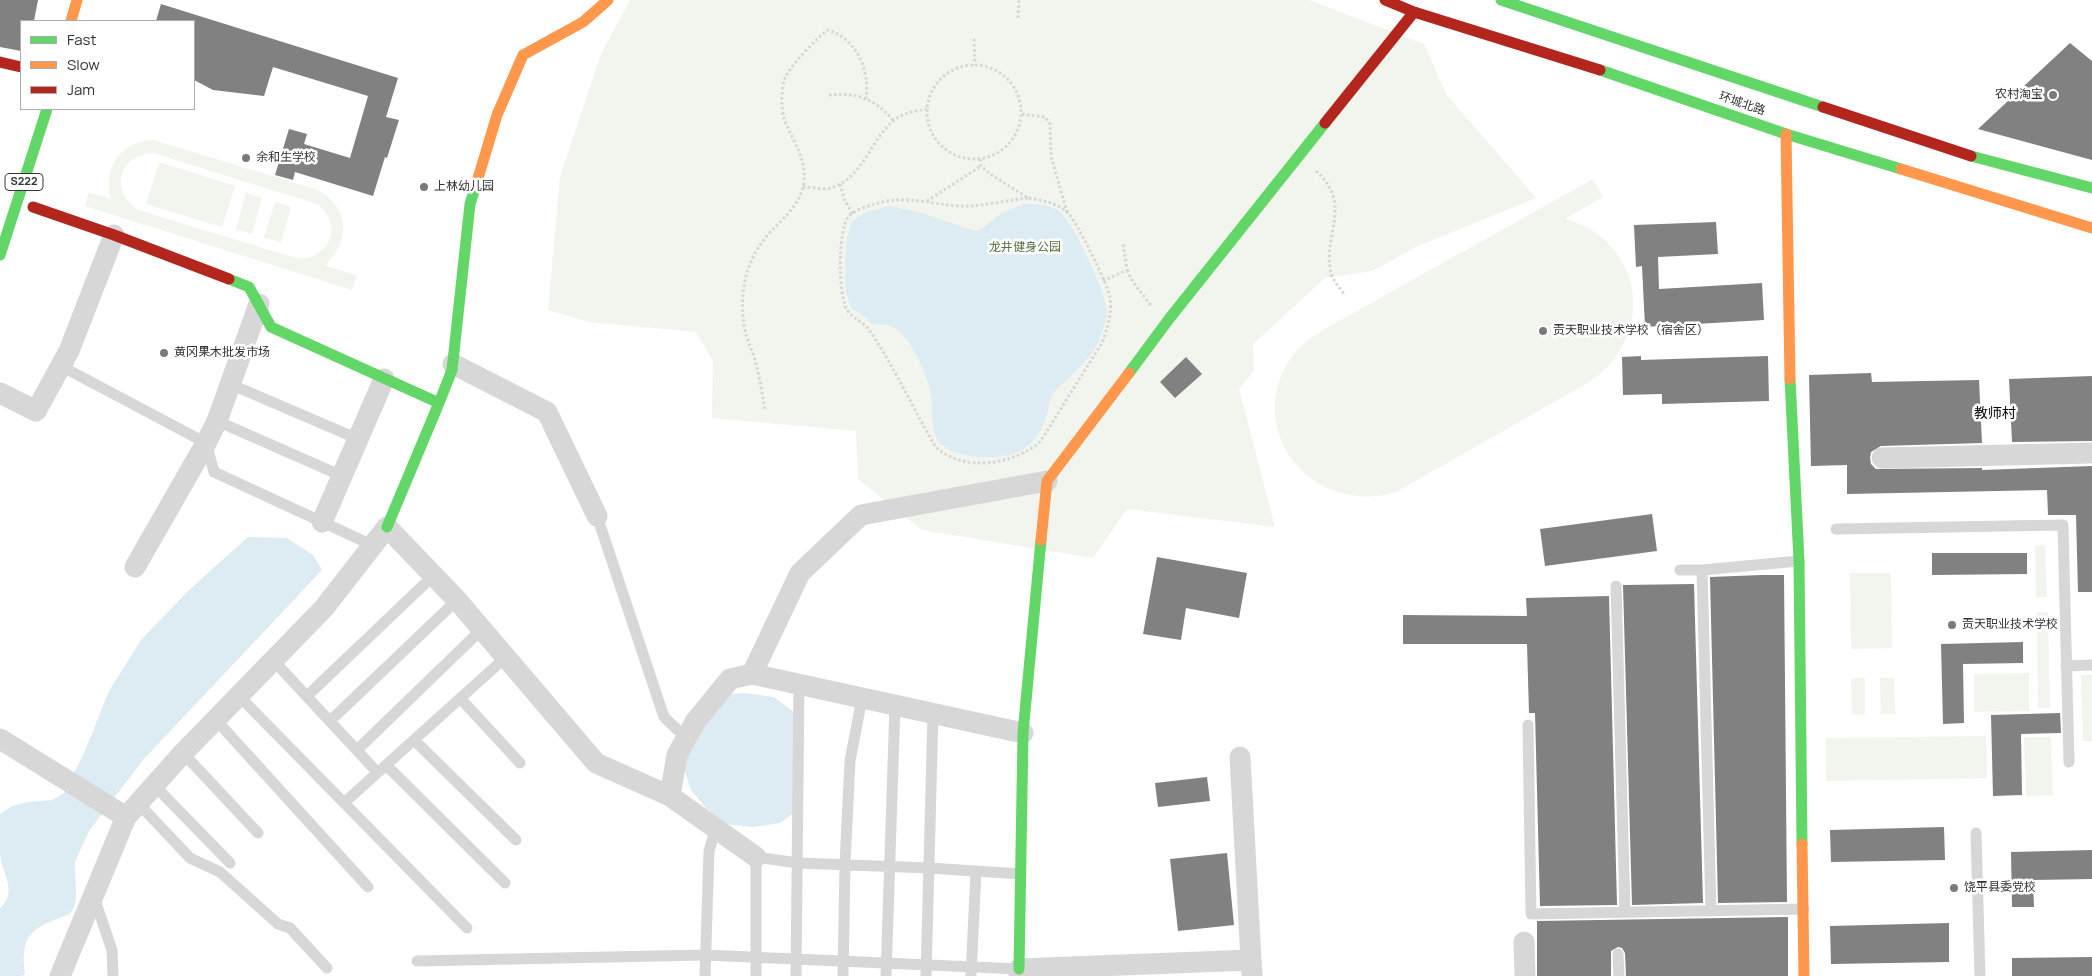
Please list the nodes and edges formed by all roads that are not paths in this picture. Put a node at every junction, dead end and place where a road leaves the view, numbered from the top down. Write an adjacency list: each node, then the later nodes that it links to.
1 (77, 0): 7 (street)
2 (608, 0): 18 (street)
3 (1385, 0): 6 (street, 环城北路)
4 (1418, 0): 6 (street)
5 (1501, 0): 12 (street, 环城北路)
6 (1414, 12): 11 (street, 环城北路); 30 (street)
7 (71, 20)
8 (0, 62): 9 (street)
9 (20, 67)
10 (47, 110): 16 (street, S222)
11 (1786, 134): 14 (street, 环城北路); 36 (street)
12 (2092, 188)
13 (33, 207): 15 (street)
14 (2092, 228)
15 (114, 235): 17 (street); 19 (street)
16 (0, 255)
17 (259, 304): 20 (street); 21 (street)
18 (453, 364): 23 (street); 31 (street)
19 (61, 366): 22 (street); 26 (lane)
20 (384, 379): 23 (street); 25 (street)
21 (230, 384): 24 (street); 25 (lane)
22 (0, 393)
23 (439, 403): 33 (street)
24 (217, 421): 26 (street); 29 (lane)
25 (358, 439): 29 (street)
26 (206, 443): 32 (lane); 37 (street)
27 (2092, 453): 28 (street)
28 (1882, 458)
29 (342, 476): 32 (street)
30 (1047, 481): 48 (street); 59 (street)
31 (597, 516): 60 (lane)
32 (322, 522): 35 (lane)
33 (387, 527): 35 (street); 40 (street)
34 (1836, 529): 47 (lane)
35 (372, 546): 45 (street)
36 (1799, 560): 39 (lane); 88 (street)
37 (135, 568)
38 (1680, 570): 39 (lane)
39 (1702, 570): 89 (lane)
40 (434, 575): 42 (street); 51 (lane)
41 (1616, 586): 90 (lane)
42 (457, 600): 43 (street); 57 (lane)
43 (482, 629): 44 (street); 63 (lane)
44 (506, 657): 52 (lane); 70 (street)
45 (273, 660): 50 (street); 51 (lane)
46 (2092, 665): 47 (lane)
47 (2066, 666): 66 (lane)
48 (752, 674): 49 (street); 60 (street)
49 (799, 684): 53 (street); 79 (lane)
50 (239, 696): 56 (street); 71 (lane)
51 (307, 696): 57 (lane)
52 (460, 698): 62 (lane); 67 (lane)
53 (862, 698): 54 (street); 80 (lane)
54 (895, 705): 55 (street); 81 (lane)
55 (933, 714): 59 (street); 82 (lane)
56 (216, 720): 64 (street); 86 (lane)
57 (330, 721): 63 (lane)
58 (1528, 725): 90 (lane)
59 (1023, 733): 84 (street)
60 (686, 738): 70 (street)
61 (0, 739): 72 (street)
62 (414, 740): 68 (lane); 76 (lane)
63 (356, 750): 68 (lane)
64 (183, 753): 69 (street); 74 (lane)
65 (1240, 758): 101 (street)
66 (2069, 762)
67 (520, 763)
68 (381, 768): 71 (lane); 85 (lane)
69 (154, 785): 72 (street); 78 (lane)
70 (670, 796): 73 (street)
71 (345, 802): 91 (lane)
72 (125, 809): 87 (street); 100 (lane)
73 (716, 828): 77 (street); 94 (lane)
74 (258, 833)
75 (1976, 833): 119 (lane)
76 (516, 840)
77 (756, 857): 79 (lane); 95 (lane)
78 (230, 863)
79 (798, 863): 80 (lane); 96 (lane)
80 (845, 864): 81 (lane); 98 (lane)
81 (890, 867): 82 (lane); 99 (lane)
82 (929, 868): 83 (lane); 103 (lane)
83 (976, 871): 84 (lane); 105 (lane)
84 (1021, 874): 108 (street)
85 (505, 883)
86 (368, 887)
87 (93, 896): 109 (street); 110 (lane)
88 (1804, 909): 89 (lane); 118 (street)
89 (1711, 910): 90 (lane)
90 (1625, 912)
91 (467, 928)
92 (1524, 942): 116 (street)
93 (1618, 954): 117 (lane)
94 (705, 955): 95 (lane); 97 (lane); 111 (lane)
95 (756, 957): 96 (lane); 112 (lane)
96 (796, 959): 98 (lane); 113 (lane)
97 (417, 960)
98 (843, 961): 99 (lane); 114 (lane)
99 (886, 963): 103 (lane); 115 (lane)
100 (327, 968)
101 (1252, 968): 102 (street)
102 (1199, 969): 104 (street)
103 (926, 970): 105 (lane)
104 (1156, 970): 107 (street)
105 (971, 971): 108 (lane)
106 (1074, 971): 107 (street); 108 (street)
107 (1115, 971)
108 (1019, 973)
109 (60, 976)
110 (113, 976)
111 (705, 976)
112 (756, 976)
113 (796, 976)
114 (843, 976)
115 (886, 976)
116 (1525, 976)
117 (1619, 976)
118 (1804, 976)
119 (1980, 976)

